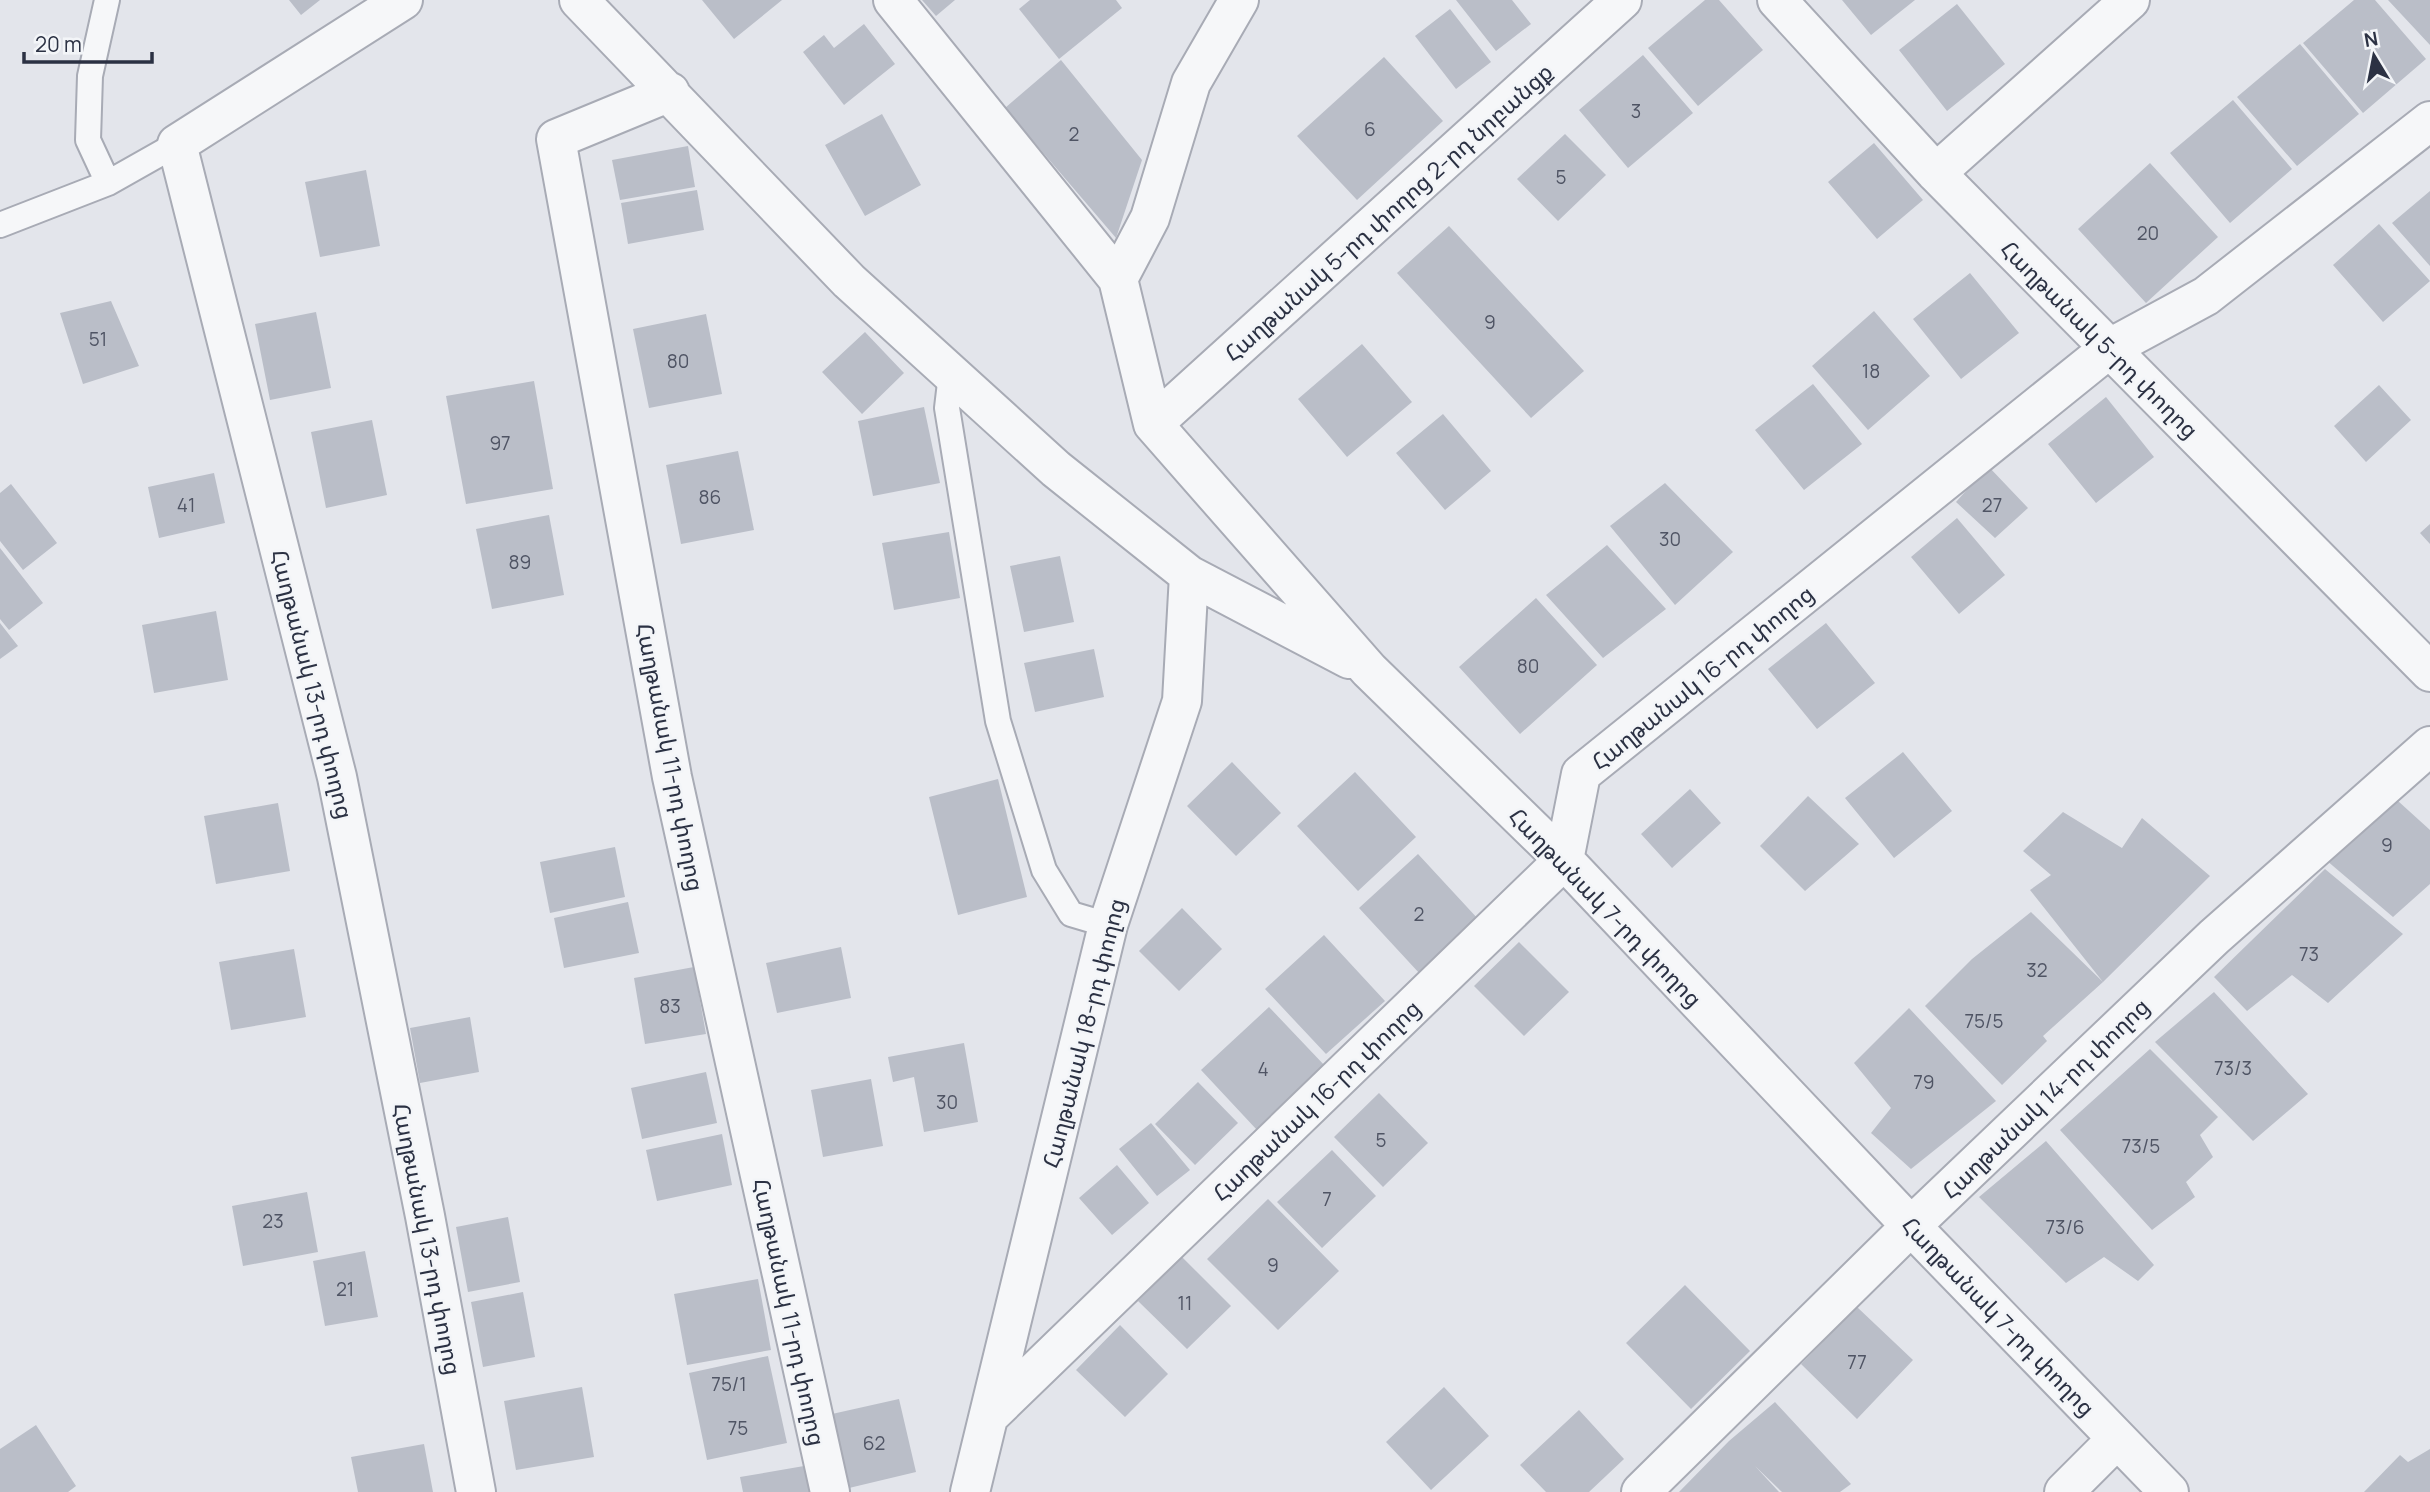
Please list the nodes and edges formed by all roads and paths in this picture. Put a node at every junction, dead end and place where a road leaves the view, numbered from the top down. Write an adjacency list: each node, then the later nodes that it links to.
1 (107, 0): 13 (lane)
2 (403, 0): 11 (street)
3 (579, 0): 9 (street)
4 (893, 0): 15 (street)
5 (1239, 0): 15 (street)
6 (1622, 0): 18 (street, Հաղթանակ 5-րդ փողոց 2-րդ նրբանցք)
7 (1777, 0): 12 (street, Հաղթանակ 5-րդ փողոց)
8 (2130, 0): 12 (street)
9 (670, 92): 17 (street); 29 (street, Հաղթանակ 11-րդ փողոց)
10 (2430, 121): 16 (street, Հաղթանակ 16-րդ փողոց)
11 (177, 144): 13 (lane); 28 (street, Հաղթանակ 13-րդ փողոց)
12 (1937, 173): 16 (street, Հաղթանակ 5-րդ փողոց)
13 (108, 183): 14 (lane)
14 (0, 225)
15 (1118, 279): 18 (street, Հաղթանակ 7-րդ փողոց)
16 (2110, 348): 21 (street, Հաղթանակ 5-րդ փողոց); 23 (street, Հաղթանակ 16-րդ փողոց)
17 (951, 374): 19 (street); 24 (lane)
18 (1153, 424): 20 (street, Հաղթանակ 7-րդ փողոց)
19 (1189, 575): 20 (street); 24 (street, Հաղթանակ 18-րդ փողոց)
20 (1369, 670): 23 (street, Հաղթանակ 7-րդ փողոց)
21 (2430, 672)
22 (2430, 746): 25 (street, Հաղթանակ 14-րդ փողոց)
23 (1564, 860): 25 (street, Հաղթանակ 7-րդ փողոց); 26 (street, Հաղթանակ 16-րդ փողոց)
24 (1108, 925): 26 (street, Հաղթանակ 18-րդ փողոց)
25 (1911, 1226): 27 (street, Հաղթանակ 7-րդ փողոց); 31 (street, Հաղթանակ 14-րդ փողոց)
26 (989, 1416): 30 (street, Հաղթանակ 18-րդ փողոց)
27 (2117, 1439): 32 (street); 33 (street, Հաղթանակ 7-րդ փողոց)
28 (476, 1492)
29 (830, 1492)
30 (970, 1492)
31 (1641, 1492)
32 (2064, 1492)
33 (2169, 1492)

